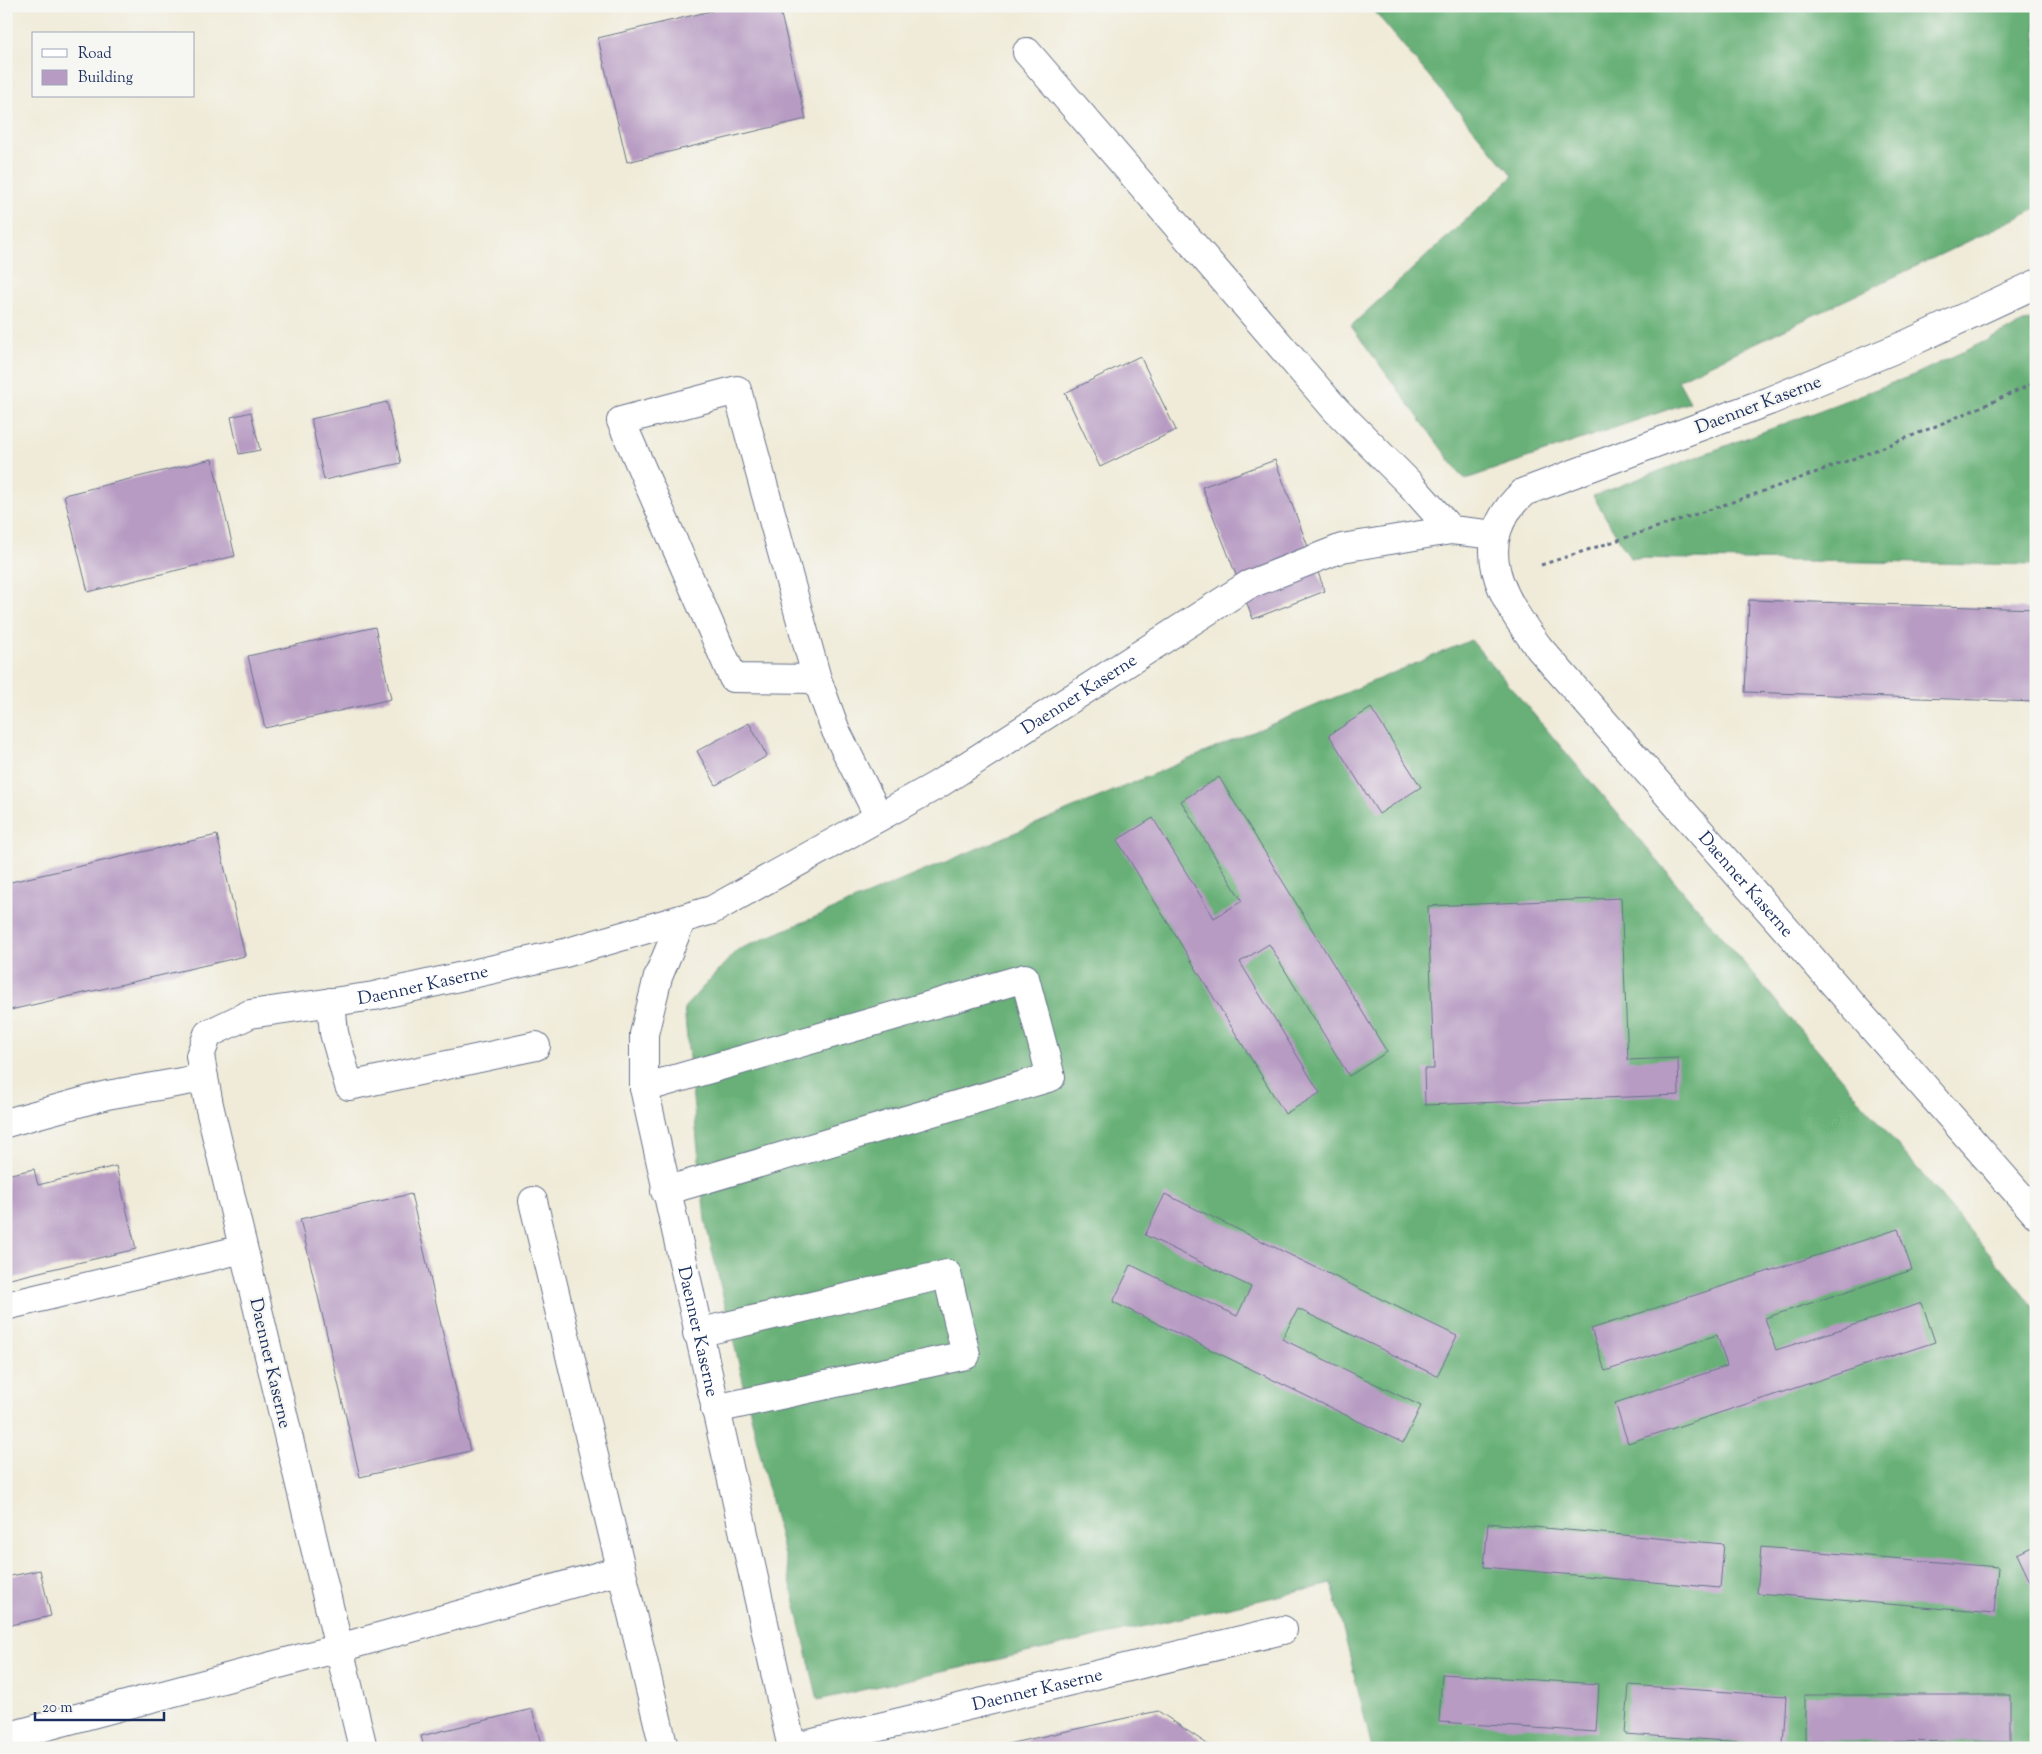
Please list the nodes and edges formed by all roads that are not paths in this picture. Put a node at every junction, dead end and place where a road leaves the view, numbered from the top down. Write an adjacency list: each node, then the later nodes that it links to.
1 (1027, 52): 3 (street)
2 (2036, 284): 4 (street, Daenner Kaserne)
3 (1451, 530): 4 (street, Daenner Kaserne); 6 (street, Daenner Kaserne)
4 (1496, 535): 15 (street, Daenner Kaserne)
5 (817, 679): 5 (street); 6 (street)
6 (879, 817): 7 (street, Daenner Kaserne)
7 (682, 919): 8 (street, Daenner Kaserne); 11 (street, Daenner Kaserne)
8 (330, 1002): 9 (street); 10 (street, Daenner Kaserne)
9 (536, 1046)
10 (204, 1078): 12 (street); 16 (street, Daenner Kaserne)
11 (644, 1088): 13 (street, Daenner Kaserne); 13 (street)
12 (6, 1123)
13 (666, 1191): 18 (street, Daenner Kaserne)
14 (533, 1201): 20 (street)
15 (2036, 1214)
16 (244, 1249): 17 (street); 22 (street, Daenner Kaserne)
17 (6, 1306)
18 (698, 1333): 19 (street, Daenner Kaserne); 19 (street)
19 (715, 1409): 26 (street, Daenner Kaserne)
20 (621, 1570): 22 (street); 25 (street)
21 (1283, 1630): 26 (street, Daenner Kaserne)
22 (339, 1648): 23 (street); 24 (street, Daenner Kaserne)
23 (6, 1736)
24 (363, 1748)
25 (664, 1748)
26 (792, 1748)

